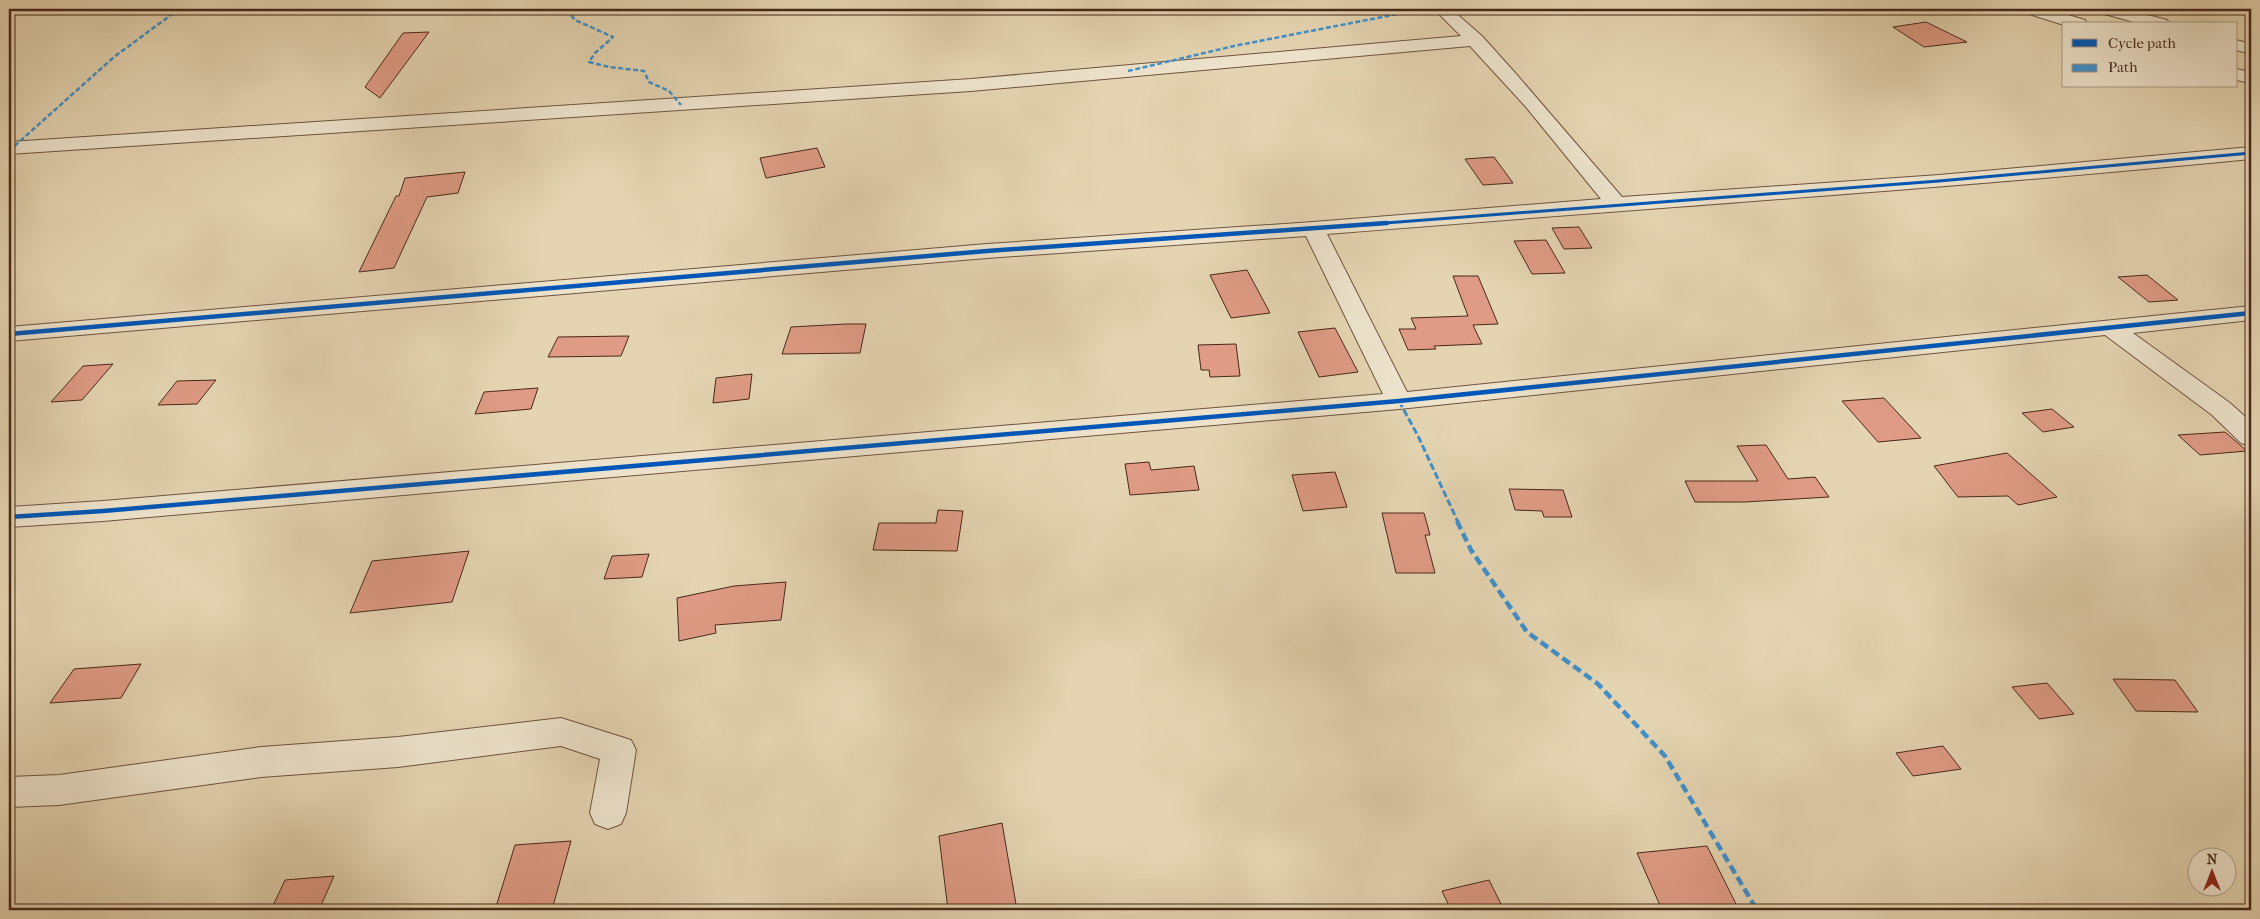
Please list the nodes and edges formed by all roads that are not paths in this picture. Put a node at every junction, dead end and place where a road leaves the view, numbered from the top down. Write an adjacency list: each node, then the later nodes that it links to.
1 (1442, 9): 6 (street)
2 (2032, 9): 4 (street)
3 (2107, 9): 5 (street)
4 (2074, 22)
5 (2154, 22)
6 (1476, 40): 11 (street); 13 (street)
7 (2238, 46): 8 (street)
8 (2251, 49)
9 (2238, 75): 10 (street)
10 (2251, 78)
11 (9, 148)
12 (2251, 153): 13 (street)
13 (1616, 204): 14 (street)
14 (1313, 230): 17 (street); 18 (street)
15 (2251, 313): 16 (street)
16 (2111, 328): 18 (street); 19 (street)
17 (9, 334)
18 (1399, 401): 20 (street)
19 (2251, 437)
20 (9, 517)
21 (9, 792): 22 (street)
22 (608, 813)

